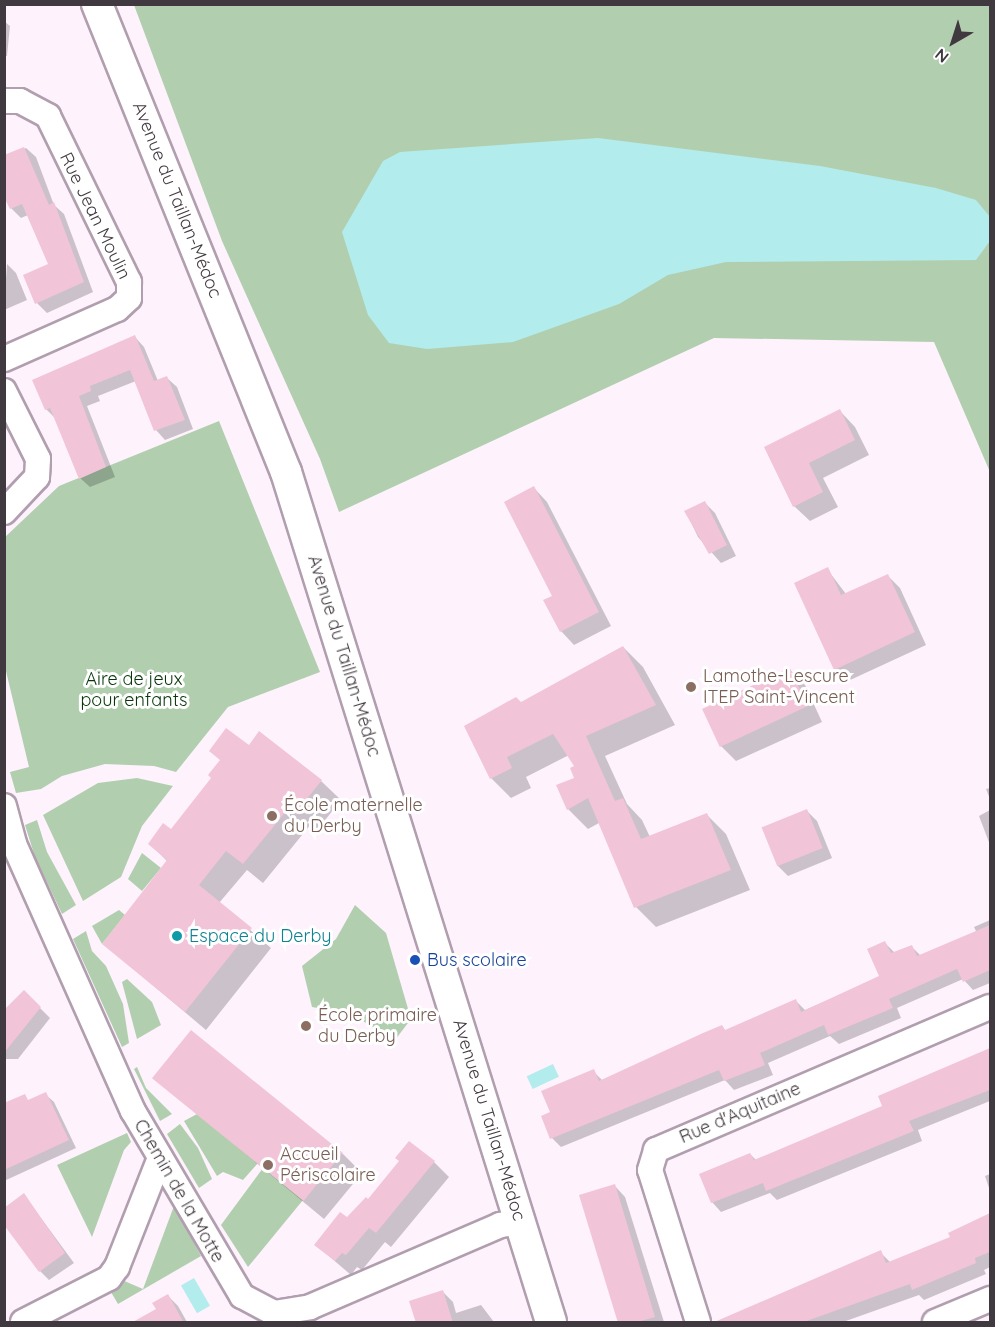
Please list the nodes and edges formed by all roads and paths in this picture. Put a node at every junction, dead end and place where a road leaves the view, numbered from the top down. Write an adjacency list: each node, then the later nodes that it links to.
1 (97, 4): 9 (street, Avenue du Taillan-Médoc)
2 (4, 101): 3 (street, Rue Jean Moulin)
3 (4, 359)
4 (4, 391): 5 (street)
5 (4, 512)
6 (4, 806): 8 (street, Chemin de la Motte)
7 (990, 1007): 13 (street, Rue d'Aquitaine)
8 (160, 1158): 9 (street, Chemin de la Motte); 11 (street)
9 (521, 1222): 12 (street, Avenue du Taillan-Médoc)
10 (990, 1299): 14 (street)
11 (23, 1323)
12 (551, 1323)
13 (698, 1323)
14 (935, 1323)

